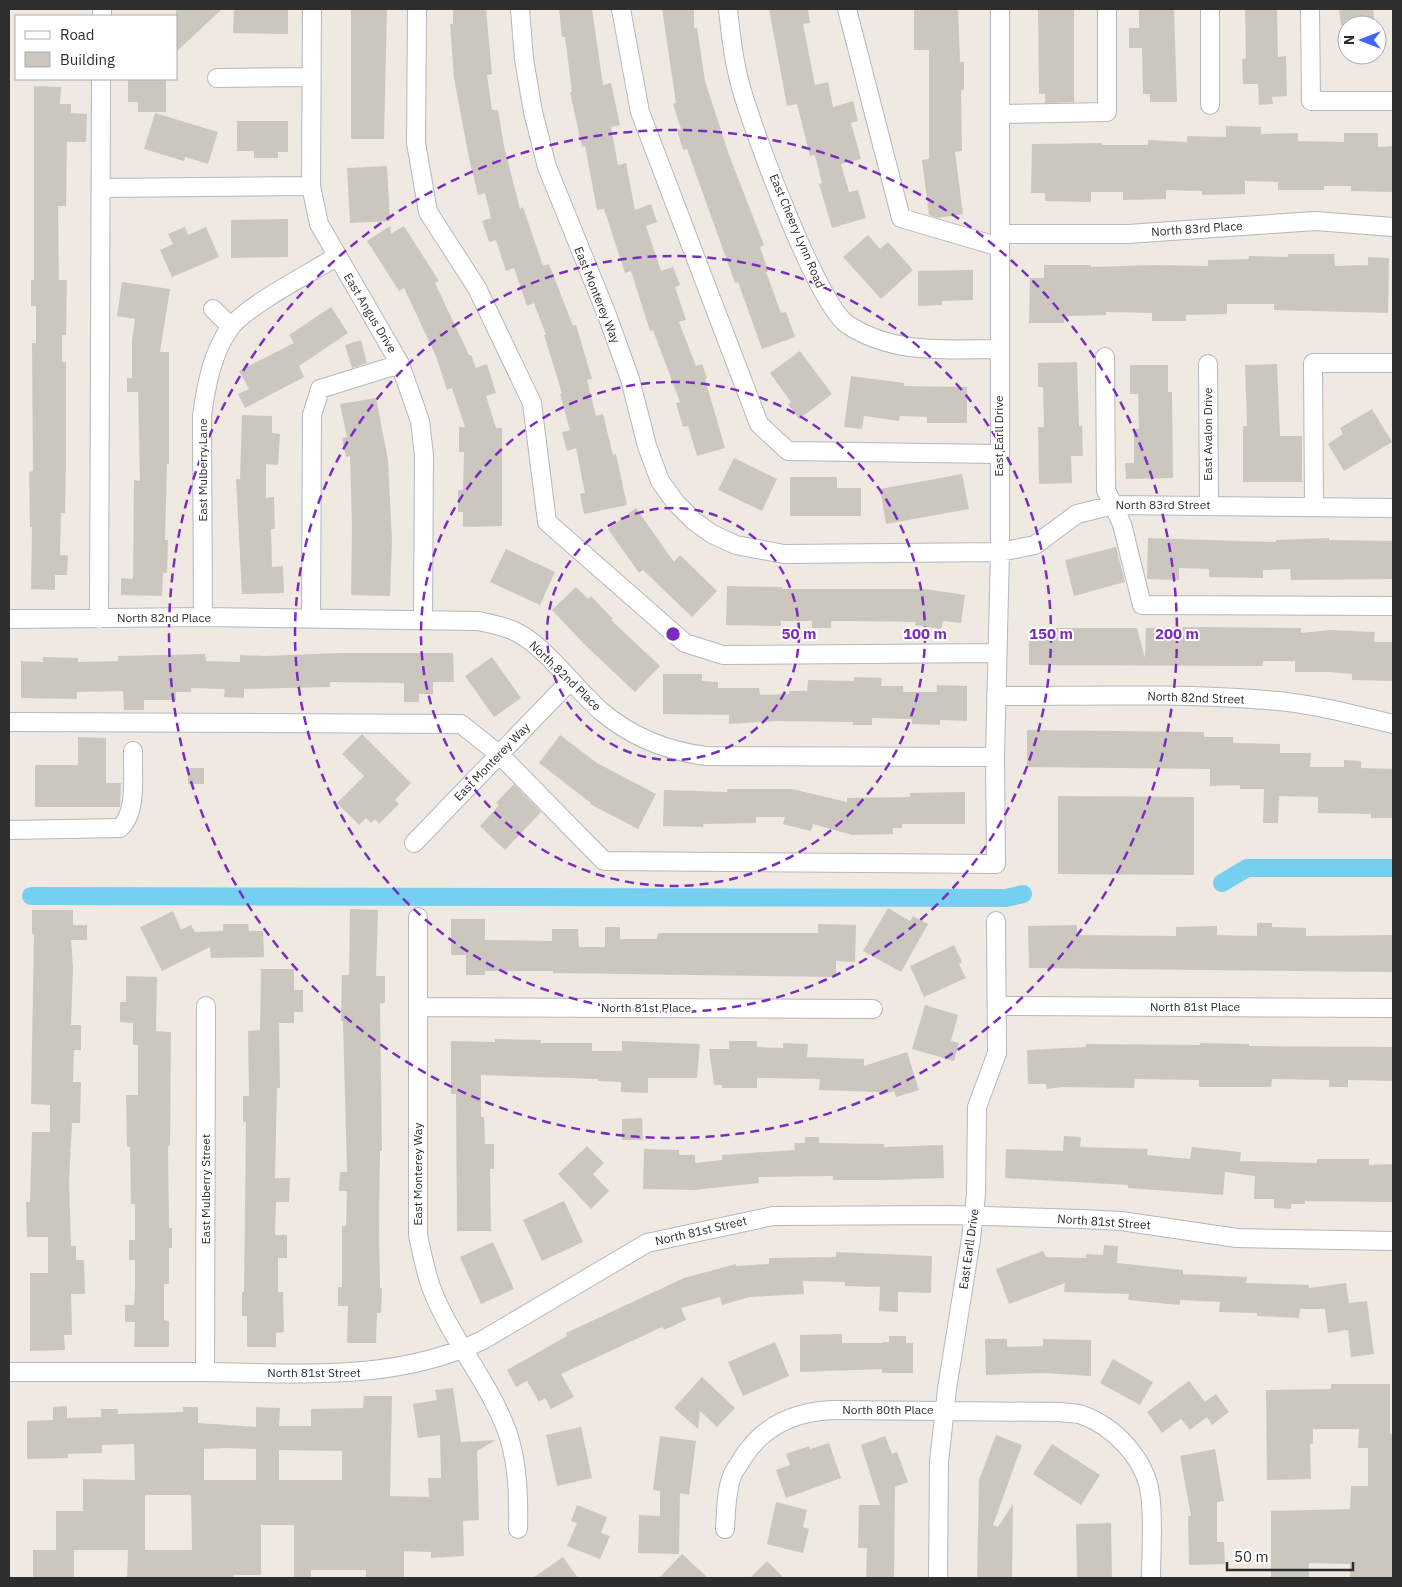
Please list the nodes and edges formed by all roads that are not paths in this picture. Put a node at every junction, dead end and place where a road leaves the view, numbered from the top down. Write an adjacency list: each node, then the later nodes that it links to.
1 (312, 9): 11 (street, East Angus Drive)
2 (417, 9): 42 (street)
3 (520, 9): 34 (street, East Monterey Way)
4 (621, 9): 29 (street)
5 (728, 9): 24 (street, East Cheery Lynn Road)
6 (847, 9): 20 (street, North 83rd Place)
7 (1000, 9): 16 (street, East Earll Drive)
8 (1107, 9): 16 (street)
9 (1210, 9): 15 (street)
10 (1310, 9): 14 (street)
11 (311, 77): 12 (street); 17 (street, East Angus Drive)
12 (217, 78)
13 (101, 80): 18 (street)
14 (1393, 101)
15 (1210, 105)
16 (1000, 114): 20 (street, East Earll Drive)
17 (311, 186): 18 (street); 21 (street, East Angus Drive)
18 (101, 188): 38 (street)
19 (1393, 227): 20 (street, North 83rd Place)
20 (1000, 241): 24 (street, East Earll Drive)
21 (336, 257): 23 (street, East Mulberry Lane); 27 (street, East Angus Drive)
22 (213, 310): 23 (street)
23 (231, 327): 37 (street, East Mulberry Lane)
24 (999, 349): 29 (street, East Earll Drive)
25 (1105, 358): 31 (street)
26 (1393, 363): 32 (street)
27 (400, 364): 40 (street); 41 (street, East Angus Drive)
28 (1208, 364): 30 (street, East Avalon Drive)
29 (998, 454): 35 (street, East Earll Drive)
30 (1208, 504): 31 (street, North 83rd Street); 32 (street, North 83rd Street)
31 (1114, 505): 35 (street, North 83rd Street); 36 (street)
32 (1314, 507): 33 (street, North 83rd Street)
33 (1393, 508)
34 (736, 544): 35 (street, North 83rd Street)
35 (1000, 552): 42 (street, East Earll Drive)
36 (1393, 606)
37 (203, 617): 38 (street, North 82nd Place); 40 (street, North 82nd Place)
38 (99, 618): 39 (street, North 82nd Place)
39 (9, 619)
40 (311, 619): 41 (street, North 82nd Place)
41 (423, 620): 43 (street, North 82nd Place)
42 (997, 653): 44 (street, East Earll Drive)
43 (570, 681): 48 (street, East Monterey Way); 49 (street, North 82nd Place)
44 (996, 696): 46 (street, North 82nd Street); 49 (street, East Earll Drive)
45 (9, 722): 48 (street)
46 (1393, 724)
47 (132, 751): 50 (street)
48 (500, 755): 49 (street, East Earll Drive); 51 (street, East Monterey Way)
49 (995, 757)
50 (9, 830)
51 (414, 843)
52 (418, 917): 56 (street, East Monterey Way)
53 (996, 921): 55 (street, East Earll Drive)
54 (206, 1006): 63 (street, East Mulberry Street)
55 (997, 1006): 57 (street, North 81st Place); 59 (street, East Earll Drive)
56 (419, 1007): 58 (street, North 81st Place); 61 (street, East Monterey Way)
57 (1393, 1008)
58 (873, 1009)
59 (974, 1215): 60 (street, North 81st Street); 61 (street, North 81st Street); 64 (street, East Earll Drive)
60 (1393, 1241)
61 (464, 1349): 63 (street, North 81st Street); 65 (street, East Monterey Way)
62 (9, 1372): 63 (street, North 81st Street)
63 (206, 1372)
64 (944, 1410): 66 (street, North 80th Place); 67 (street, East Earll Drive); 68 (street, North 80th Place)
65 (518, 1529)
66 (726, 1529)
67 (938, 1578)
68 (1151, 1578)

